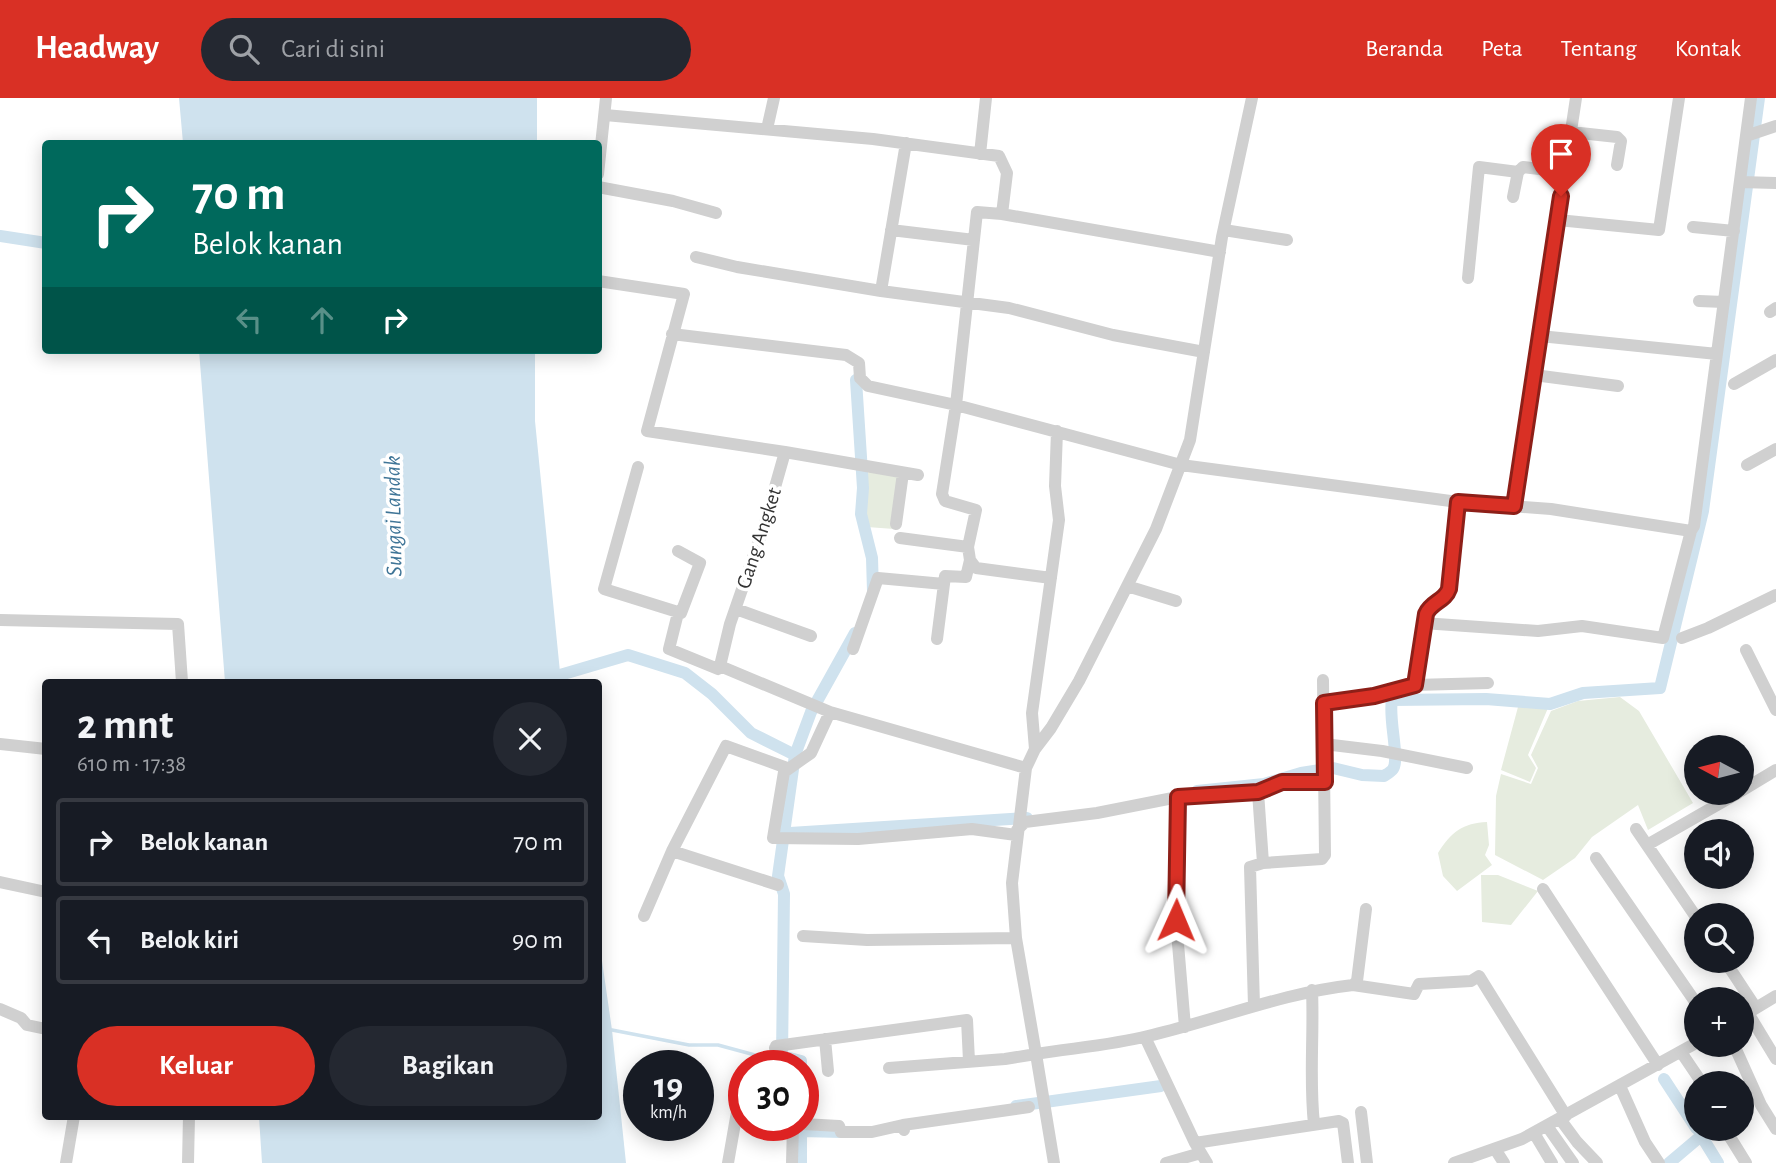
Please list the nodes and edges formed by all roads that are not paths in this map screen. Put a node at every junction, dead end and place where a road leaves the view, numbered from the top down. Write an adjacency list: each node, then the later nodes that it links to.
1 (606, 98): 8 (street)
2 (774, 98): 10 (street)
3 (986, 98): 15 (street)
4 (1252, 98): 28 (street)
5 (1576, 98): 11 (street)
6 (1679, 98): 25 (street)
7 (1751, 98): 12 (street)
8 (604, 115): 10 (street); 13 (street)
9 (1776, 126): 12 (street)
10 (766, 129): 14 (street)
11 (1571, 132): 16 (street); 18 (street)
12 (1746, 136): 19 (street)
13 (601, 140)
14 (906, 143): 15 (street); 27 (street)
15 (979, 154): 24 (street)
16 (1617, 165)
17 (1518, 172): 18 (street); 22 (street); 34 (street)
18 (1564, 173): 25 (street)
19 (1744, 182): 20 (street); 29 (street)
20 (1776, 183)
21 (602, 188): 23 (street)
22 (1513, 197)
23 (716, 213)
24 (1002, 214): 30 (street); 32 (street)
25 (1558, 220): 41 (street)
26 (1693, 227): 29 (street)
27 (891, 230): 30 (street); 36 (street)
28 (1224, 230): 31 (street); 32 (street)
29 (1734, 231): 38 (street)
30 (974, 240): 39 (street)
31 (1287, 240)
32 (1220, 252): 42 (street)
33 (696, 257): 36 (street)
34 (1468, 278)
35 (602, 282): 40 (street)
36 (881, 290): 39 (street)
37 (1699, 301): 38 (street)
38 (1724, 302): 43 (street)
39 (968, 303): 42 (street); 48 (street)
40 (672, 334): 48 (street); 51 (street)
41 (1540, 336): 43 (street); 45 (street)
42 (1204, 352): 52 (street)
43 (1717, 354): 60 (street)
44 (1776, 360): 46 (street)
45 (1534, 375): 47 (street); 58 (street)
46 (1734, 384)
47 (1618, 386)
48 (956, 405): 49 (street); 63 (street)
49 (1057, 431): 52 (street); 64 (street)
50 (1776, 449): 53 (street)
51 (785, 452): 55 (street); 69 (street, Gang Angket)
52 (1181, 465): 57 (street); 66 (street)
53 (1746, 465)
54 (638, 467): 71 (street)
55 (903, 473): 56 (street); 59 (street)
56 (918, 475)
57 (1458, 502): 58 (street); 73 (street)
58 (1514, 506): 60 (street)
59 (896, 524)
60 (1690, 531): 73 (street)
61 (900, 538): 63 (street)
62 (678, 551): 71 (street)
63 (969, 553): 64 (street); 65 (street)
64 (1051, 578): 90 (street)
65 (944, 584): 76 (street); 77 (street)
66 (1127, 586): 68 (street); 90 (street)
67 (1773, 596): 70 (street); 75 (street)
68 (1176, 601)
69 (736, 609): 74 (street); 79 (street, Gang Angket)
70 (1776, 610)
71 (678, 612): 79 (street)
72 (0, 620): 80 (street)
73 (1423, 623): 83 (street)
74 (811, 636)
75 (1682, 638)
76 (937, 639)
77 (853, 649)
78 (1746, 650): 86 (street)
79 (720, 666): 85 (street)
80 (182, 679)
81 (1323, 680): 84 (street)
82 (1488, 683): 83 (street)
83 (1415, 685): 84 (street)
84 (1324, 703): 88 (street)
85 (821, 708): 91 (street); 92 (street)
86 (1776, 710)
87 (0, 744): 89 (street)
88 (1324, 744): 93 (street); 95 (street)
89 (42, 748)
90 (1035, 749): 92 (street)
91 (792, 765): 100 (street); 103 (street)
92 (1026, 768): 100 (street)
93 (1467, 768)
94 (1776, 770): 96 (street)
95 (1325, 778): 97 (street); 105 (street)
96 (1754, 783)
97 (1258, 792): 98 (street); 105 (street)
98 (1178, 797): 100 (street); 123 (street)
99 (1717, 805): 102 (street)
100 (1017, 825): 114 (street)
101 (1636, 829): 102 (street)
102 (1647, 845): 110 (street)
103 (672, 851): 107 (street); 112 (street)
104 (1596, 859): 116 (street)
105 (1263, 863): 119 (street)
106 (0, 882): 109 (street)
107 (778, 885)
108 (1543, 889): 134 (street)
109 (42, 891)
110 (1686, 903)
111 (1366, 909): 115 (street)
112 (644, 916)
113 (803, 936): 114 (street)
114 (1016, 938): 130 (street)
115 (1353, 985): 117 (street); 141 (street)
116 (1685, 987)
117 (1312, 990): 119 (street); 144 (street)
118 (1776, 996): 121 (street)
119 (1254, 1006): 123 (street)
120 (0, 1009): 124 (street)
121 (1754, 1009)
122 (1754, 1022): 132 (street)
123 (1185, 1027): 125 (street)
124 (42, 1028)
125 (1145, 1037): 130 (street); 153 (street)
126 (825, 1039): 127 (street); 133 (street); 136 (street)
127 (778, 1050)
128 (1684, 1050): 129 (street)
129 (1681, 1052): 134 (street); 137 (street)
130 (1036, 1054): 133 (street); 158 (street)
131 (1739, 1057): 147 (street)
132 (1776, 1059)
133 (969, 1061): 135 (street)
134 (1658, 1065): 138 (street)
135 (889, 1068)
136 (828, 1071)
137 (1694, 1071)
138 (1620, 1086): 141 (street); 167 (street)
139 (1029, 1107): 145 (street)
140 (1361, 1112): 161 (street)
141 (1563, 1117): 146 (street); 166 (street)
142 (74, 1120): 154 (street)
143 (189, 1120): 155 (street)
144 (1314, 1124): 153 (street); 160 (street)
145 (819, 1125)
146 (1547, 1126): 148 (street); 165 (street)
147 (1776, 1129)
148 (1534, 1133): 152 (street); 164 (street)
149 (732, 1141): 156 (street)
150 (793, 1141): 157 (street)
151 (1732, 1141): 168 (street)
152 (1494, 1149): 162 (street); 163 (street)
153 (1201, 1153): 159 (street)
154 (66, 1163)
155 (188, 1163)
156 (728, 1163)
157 (792, 1163)
158 (1054, 1163)
159 (1166, 1163)
160 (1348, 1163)
161 (1367, 1163)
162 (1454, 1163)
163 (1504, 1163)
164 (1552, 1163)
165 (1573, 1163)
166 (1597, 1163)
167 (1659, 1163)
168 (1746, 1163)

